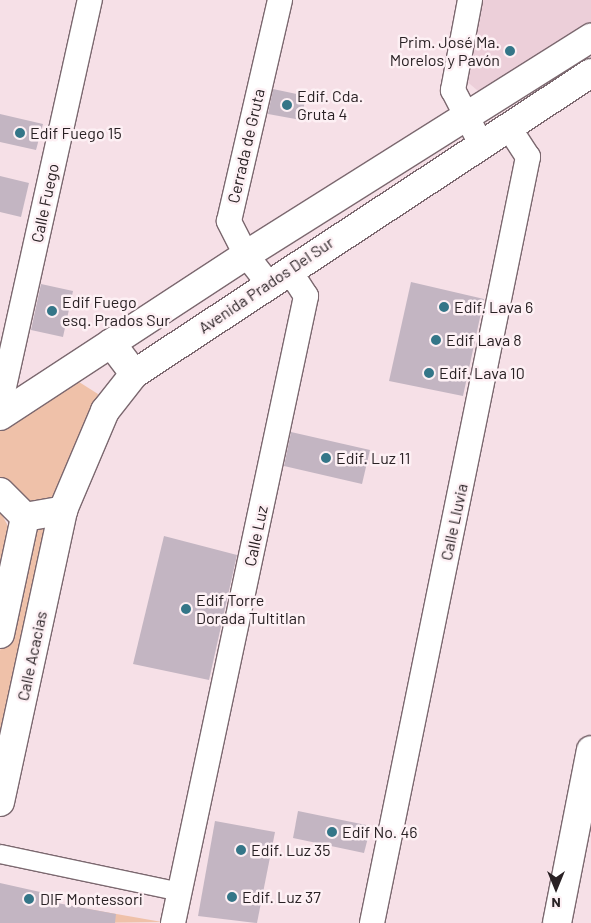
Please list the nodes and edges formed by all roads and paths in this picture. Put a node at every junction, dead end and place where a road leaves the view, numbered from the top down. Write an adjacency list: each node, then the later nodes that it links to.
1 (90, 0): 13 (street, Calle Fuego)
2 (280, 0): 9 (street, Cerrada de Gruta)
3 (470, 0): 6 (street)
4 (591, 38): 6 (main road, Avenida Prados Del Sur)
5 (591, 73): 7 (main road, Avenida Prados Del Sur)
6 (466, 117): 8 (street); 9 (main road, Avenida Prados Del Sur)
7 (508, 126): 8 (main road, Avenida Prados Del Sur); 24 (street, Calle Lluvia)
8 (481, 144): 10 (main road, Avenida Prados Del Sur)
9 (246, 255): 10 (street, Cerrada de Gruta); 11 (main road, Avenida Prados Del Sur)
10 (278, 276): 12 (main road, Avenida Prados Del Sur); 22 (street, Calle Luz)
11 (110, 343): 12 (main road); 14 (main road, Avenida Prados Del Sur)
12 (134, 374): 16 (main road, Avenida Prados Del Sur)
13 (0, 405)
14 (0, 416)
15 (0, 492): 17 (main road)
16 (63, 510): 17 (main road); 20 (main road, Calle Acacias)
17 (25, 517): 18 (main road)
18 (0, 634)
19 (591, 750): 25 (main road)
20 (0, 802)
21 (0, 854): 22 (street)
22 (180, 892): 23 (street, Calle Luz)
23 (174, 923)
24 (372, 923)
25 (556, 923)

